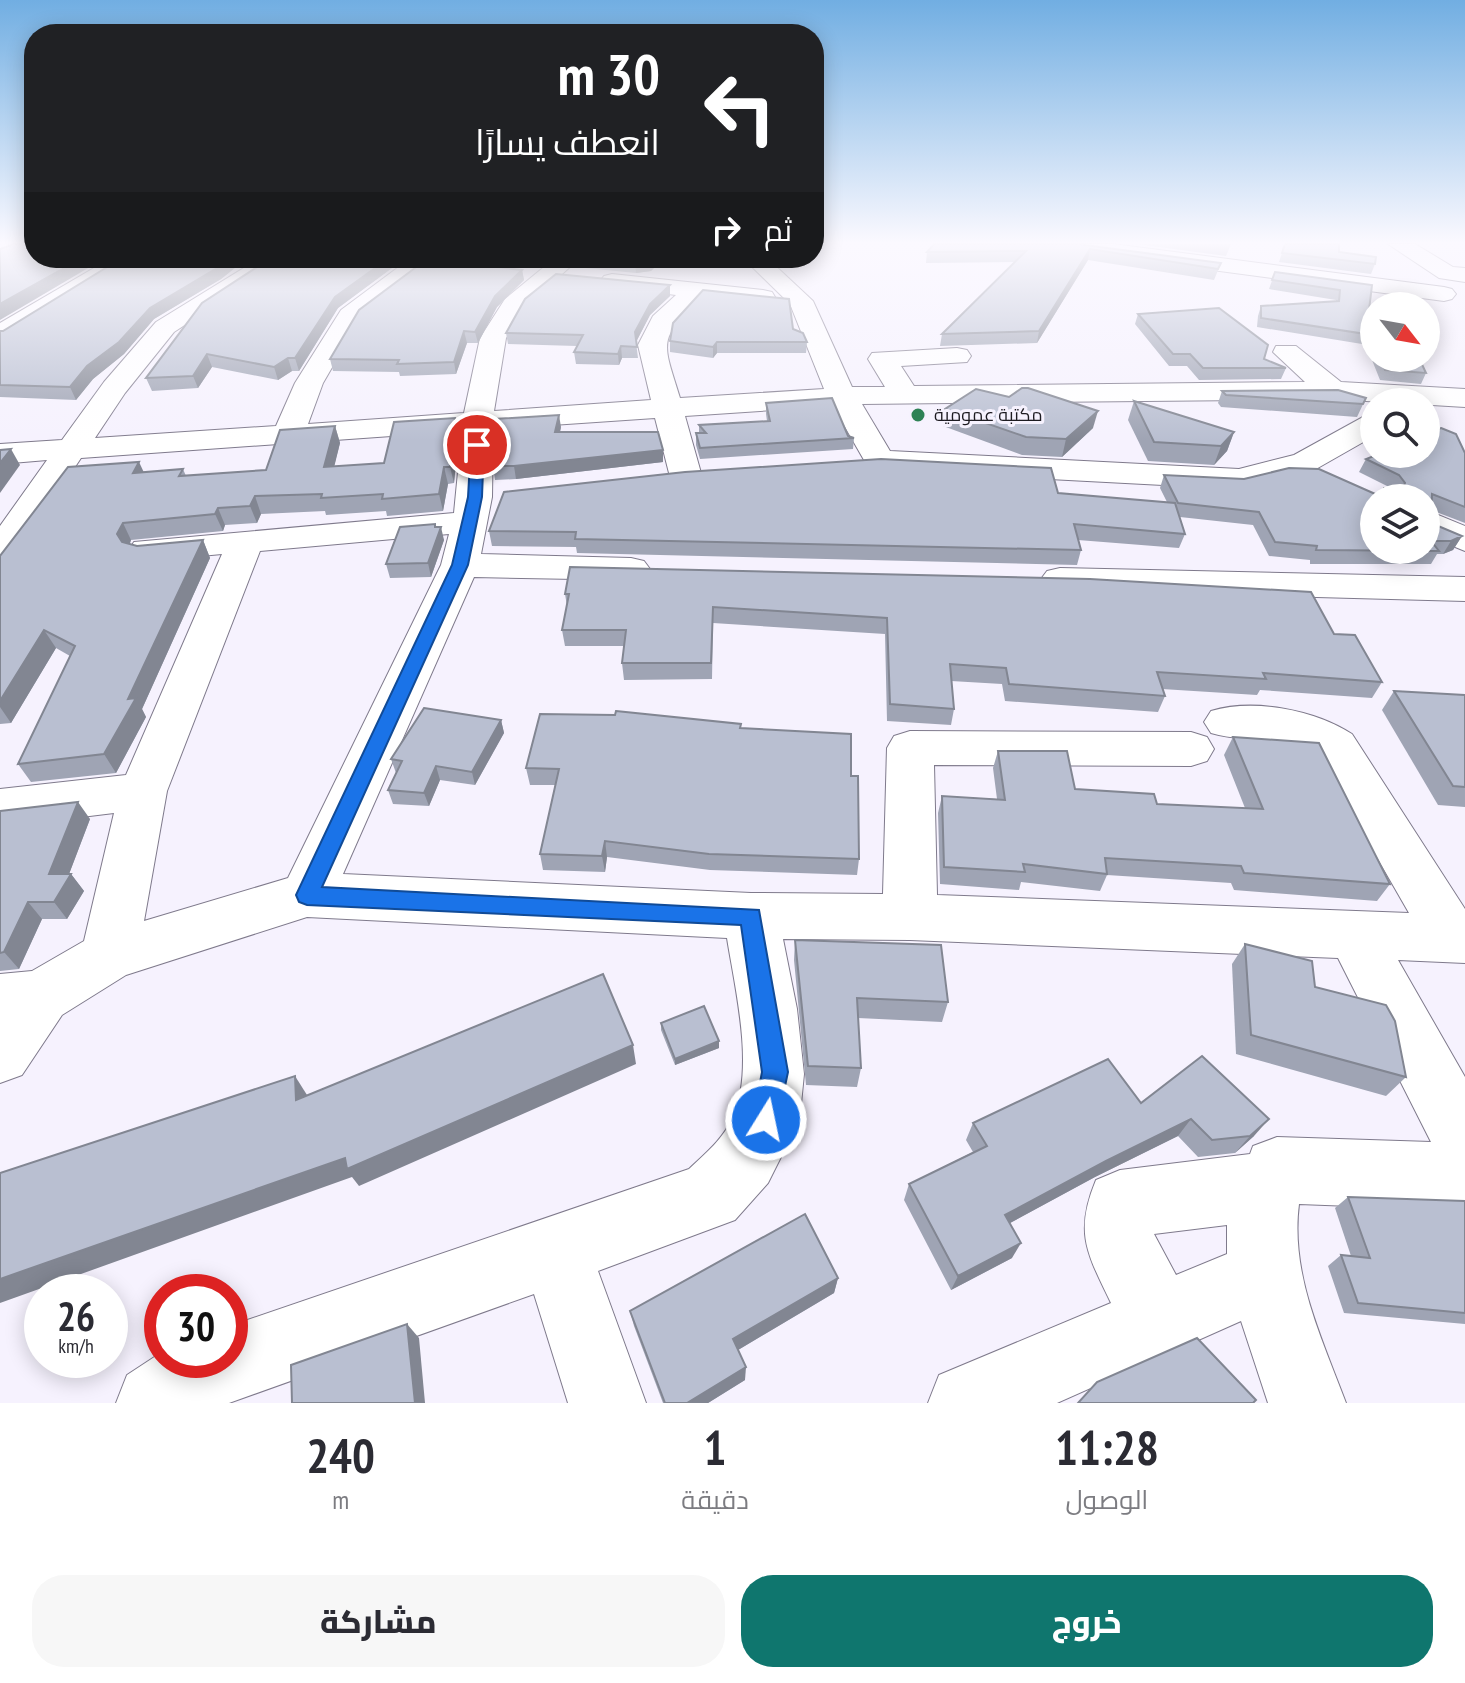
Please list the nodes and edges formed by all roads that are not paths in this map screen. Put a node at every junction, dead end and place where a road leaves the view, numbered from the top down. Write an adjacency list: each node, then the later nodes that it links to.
1 (39, 309): 7 (street)
2 (193, 309): 21 (street)
3 (357, 309): 18 (street)
4 (511, 309): 17 (street)
5 (675, 309): 16 (street)
6 (805, 309): 10 (street)
7 (0, 334)
8 (1286, 352): 11 (street)
9 (957, 356): 13 (street)
10 (839, 388): 13 (street); 16 (street); 23 (street)
11 (1333, 390): 12 (street); 13 (street)
12 (1360, 393)
13 (905, 395)
14 (1440, 398): 15 (street)
15 (1465, 398)
16 (666, 400): 17 (street); 24 (street)
17 (480, 411): 18 (street); 26 (street)
18 (293, 422): 21 (street)
19 (1360, 431): 23 (street)
20 (0, 435): 21 (street)
21 (78, 439): 22 (street); 31 (street)
22 (0, 454)
23 (1305, 462): 25 (street)
24 (685, 474)
25 (1342, 480)
26 (483, 504): 29 (street); 32 (street)
27 (1440, 528): 28 (street)
28 (1465, 540)
29 (245, 542): 30 (street); 36 (street)
30 (147, 550)
31 (0, 552)
32 (460, 565): 33 (street); 38 (street)
33 (663, 570)
34 (1024, 578): 35 (street)
35 (1465, 589)
36 (143, 791): 37 (street); 43 (street)
37 (0, 808)
38 (307, 895): 39 (street); 43 (street)
39 (751, 916): 40 (street); 49 (street)
40 (910, 917): 41 (street); 42 (street)
41 (1355, 936): 42 (street); 46 (street)
42 (1459, 938)
43 (109, 956): 44 (street)
44 (20, 998): 45 (street)
45 (0, 1054)
46 (1465, 1148)
47 (1465, 1160): 48 (street)
48 (1267, 1186): 50 (street); 51 (street)
49 (555, 1249): 52 (street); 53 (street)
50 (1265, 1274): 51 (street); 55 (street)
51 (1160, 1320): 54 (street)
52 (155, 1403)
53 (607, 1403)
54 (967, 1403)
55 (1307, 1403)

